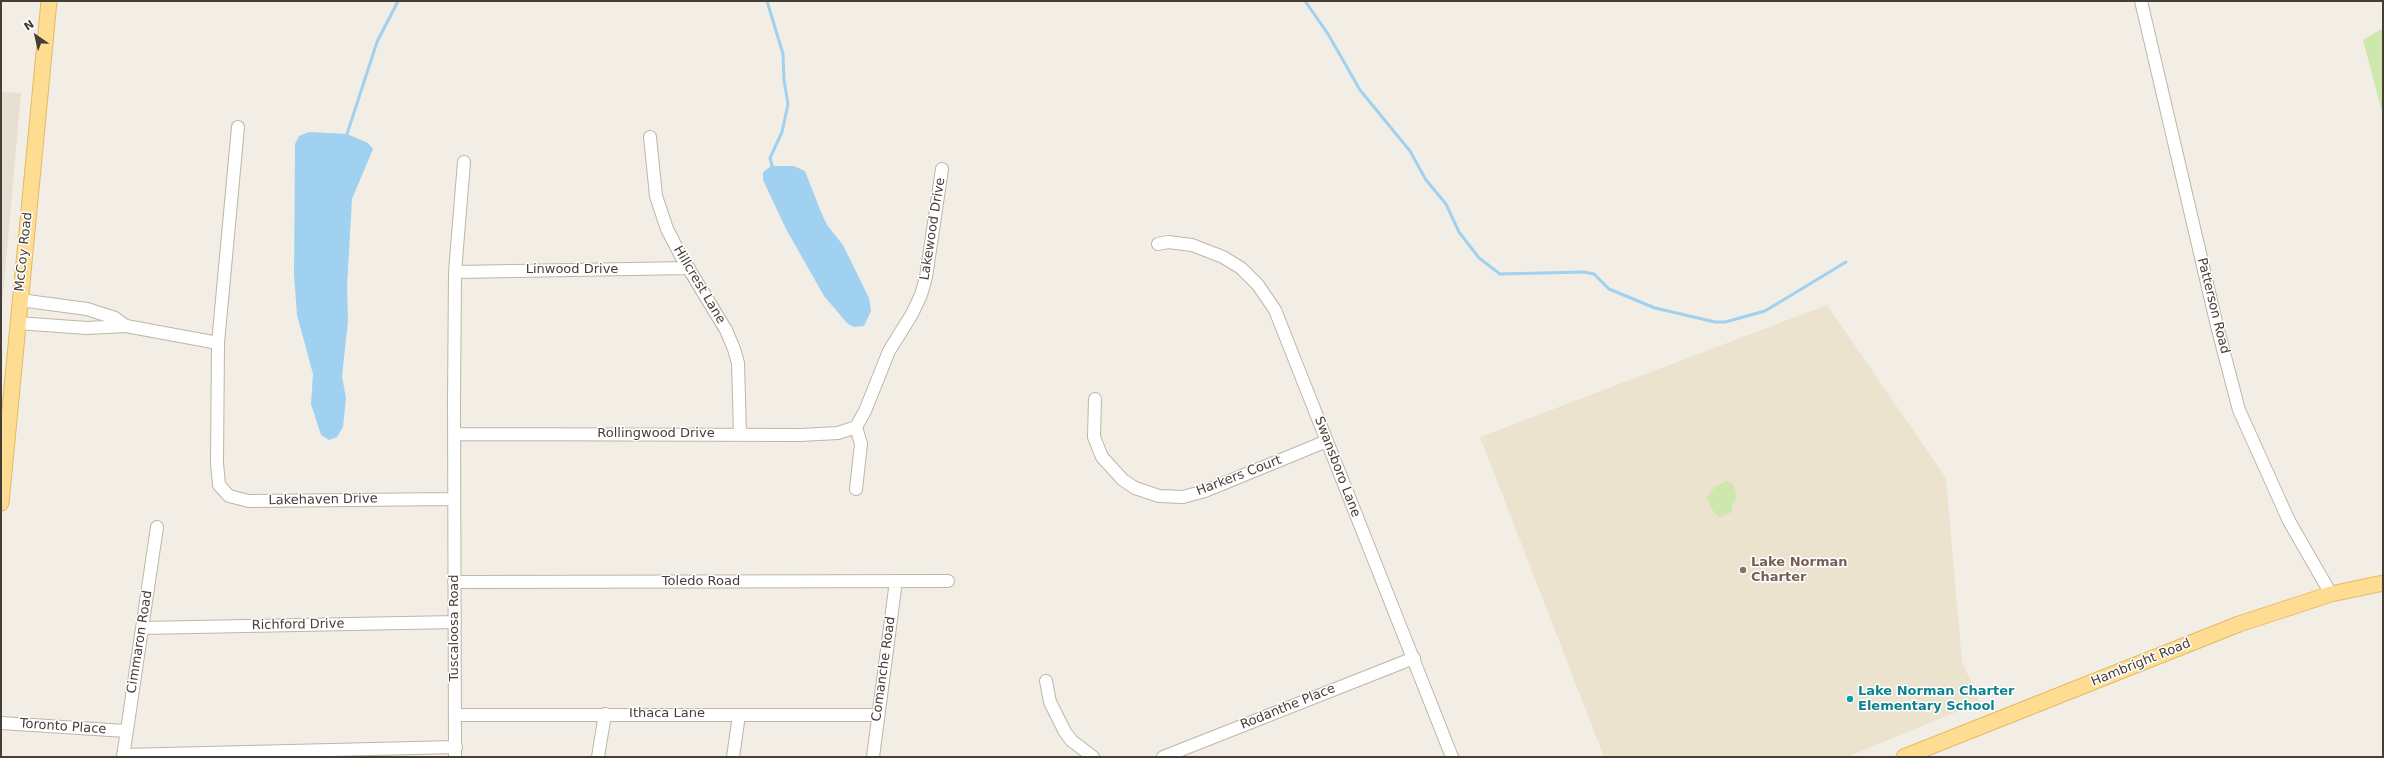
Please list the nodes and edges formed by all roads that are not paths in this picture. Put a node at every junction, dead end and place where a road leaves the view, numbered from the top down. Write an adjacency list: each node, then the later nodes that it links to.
1 (49, 1): 10 (main road, McCoy Road)
2 (2141, 1): 27 (street, Patterson Road)
3 (238, 127): 13 (street, Lakehaven Drive)
4 (650, 137): 8 (street, Hillcrest Lane)
5 (464, 162): 9 (street)
6 (942, 169): 15 (street, Lakewood Drive)
7 (1158, 244): 18 (street, Swansboro Lane)
8 (689, 268): 9 (street, Linwood Drive); 17 (street, Hillcrest Lane)
9 (455, 272): 16 (street)
10 (20, 300): 11 (main road, McCoy Road); 12 (street)
11 (17, 323): 12 (street); 21 (main road, McCoy Road)
12 (126, 326): 13 (street)
13 (218, 342): 20 (street, Lakehaven Drive)
14 (1095, 399): 18 (street, Harkers Court)
15 (856, 427): 17 (street, Rollingwood Drive); 19 (street)
16 (454, 434): 17 (street, Rollingwood Drive); 20 (street)
17 (740, 434)
18 (1327, 441): 30 (street, Swansboro Lane)
19 (856, 489)
20 (454, 499): 24 (street, Tuscaloosa Road)
21 (1, 503)
22 (158, 526): 29 (street, Cimmaron Road)
23 (896, 581): 24 (street, Toledo Road); 25 (street, Toledo Road); 35 (street, Comanche Road)
24 (454, 582): 28 (street, Tuscaloosa Road)
25 (948, 582)
26 (2383, 583): 27 (main road, Hambright Road)
27 (2331, 594): 46 (main road, Hambright Road)
28 (455, 622): 29 (street, Richford Drive); 33 (street, Tuscaloosa Road)
29 (142, 628): 37 (street, Cimmaron Road)
30 (1414, 658): 44 (street, Rodanthe Place); 45 (street, Swansboro Lane)
31 (1046, 681): 43 (street)
32 (605, 714): 33 (street, Ithaca Lane); 34 (street, Ithaca Lane); 40 (street)
33 (455, 715): 38 (street, Tuscaloosa Road)
34 (738, 715): 35 (street, Ithaca Lane); 41 (street)
35 (878, 715): 42 (street, Comanche Road)
36 (1, 722): 37 (street, Toronto Place)
37 (126, 731): 39 (street, Cimmaron Road)
38 (455, 752): 39 (street)
39 (123, 756)
40 (598, 757)
41 (733, 757)
42 (873, 757)
43 (1093, 757)
44 (1163, 757)
45 (1452, 757)
46 (1904, 757)

